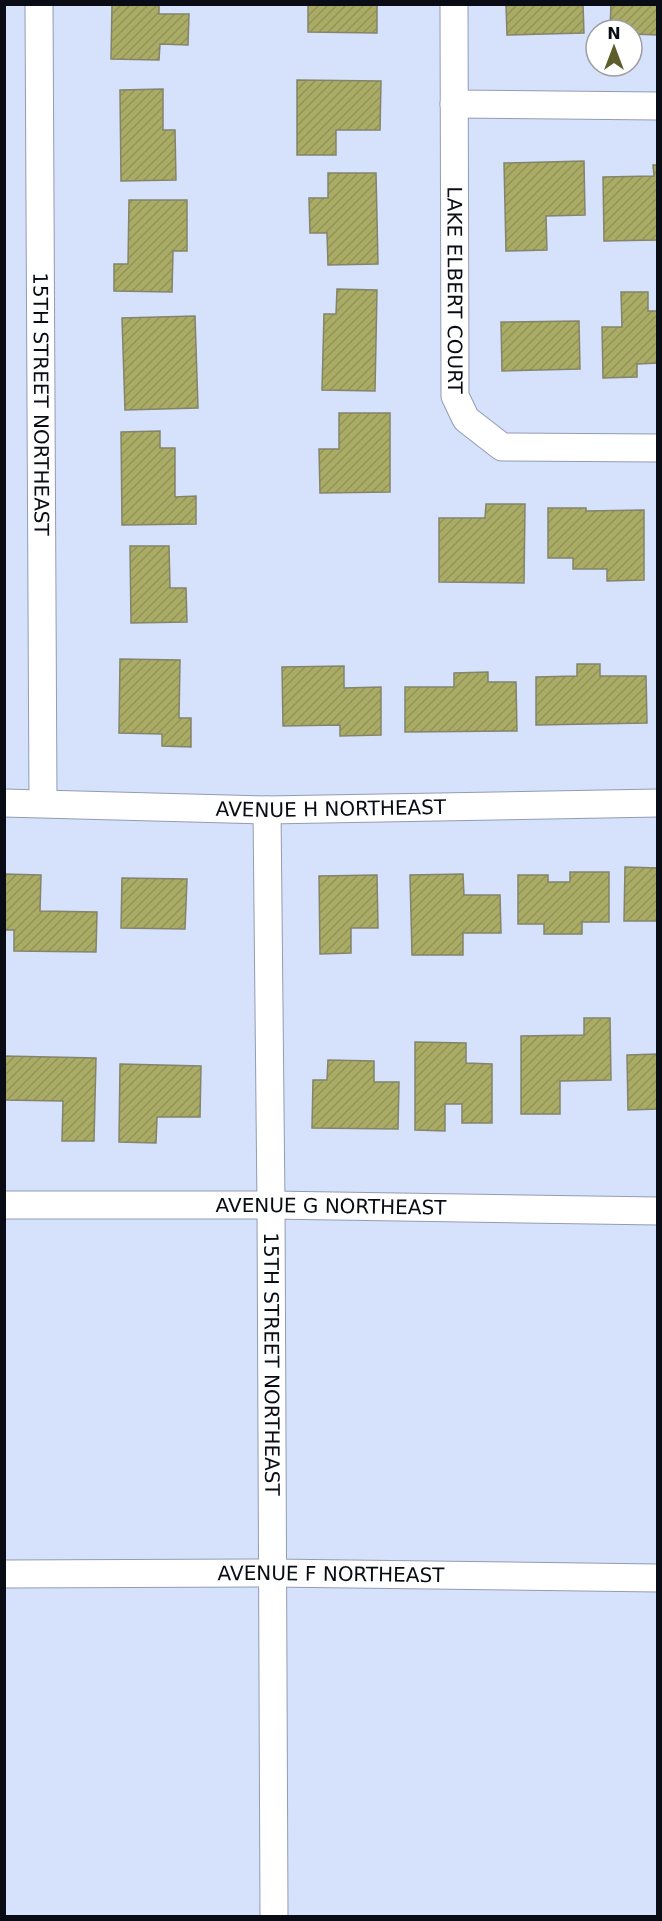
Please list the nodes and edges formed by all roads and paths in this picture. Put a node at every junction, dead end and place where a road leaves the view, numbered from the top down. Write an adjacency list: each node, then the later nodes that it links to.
1 (39, 4): 7 (street, 15TH STREET NORTHEAST)
2 (454, 4): 3 (street, LAKE ELBERT COURT)
3 (454, 104): 4 (street); 5 (street, LAKE ELBERT COURT)
4 (657, 106)
5 (657, 448)
6 (4, 803): 7 (street, AVENUE H NORTHEAST)
7 (43, 803): 9 (street, AVENUE H NORTHEAST)
8 (657, 803): 9 (street, AVENUE H NORTHEAST)
9 (267, 810): 11 (street, 15TH STREET NORTHEAST)
10 (4, 1204): 11 (street, AVENUE G NORTHEAST)
11 (271, 1205): 12 (street, AVENUE G NORTHEAST); 13 (street, 15TH STREET NORTHEAST)
12 (657, 1211)
13 (272, 1573): 14 (street, AVENUE F NORTHEAST); 15 (street, AVENUE F NORTHEAST); 16 (street, 15TH STREET NORTHEAST)
14 (4, 1574)
15 (657, 1578)
16 (274, 1917)

